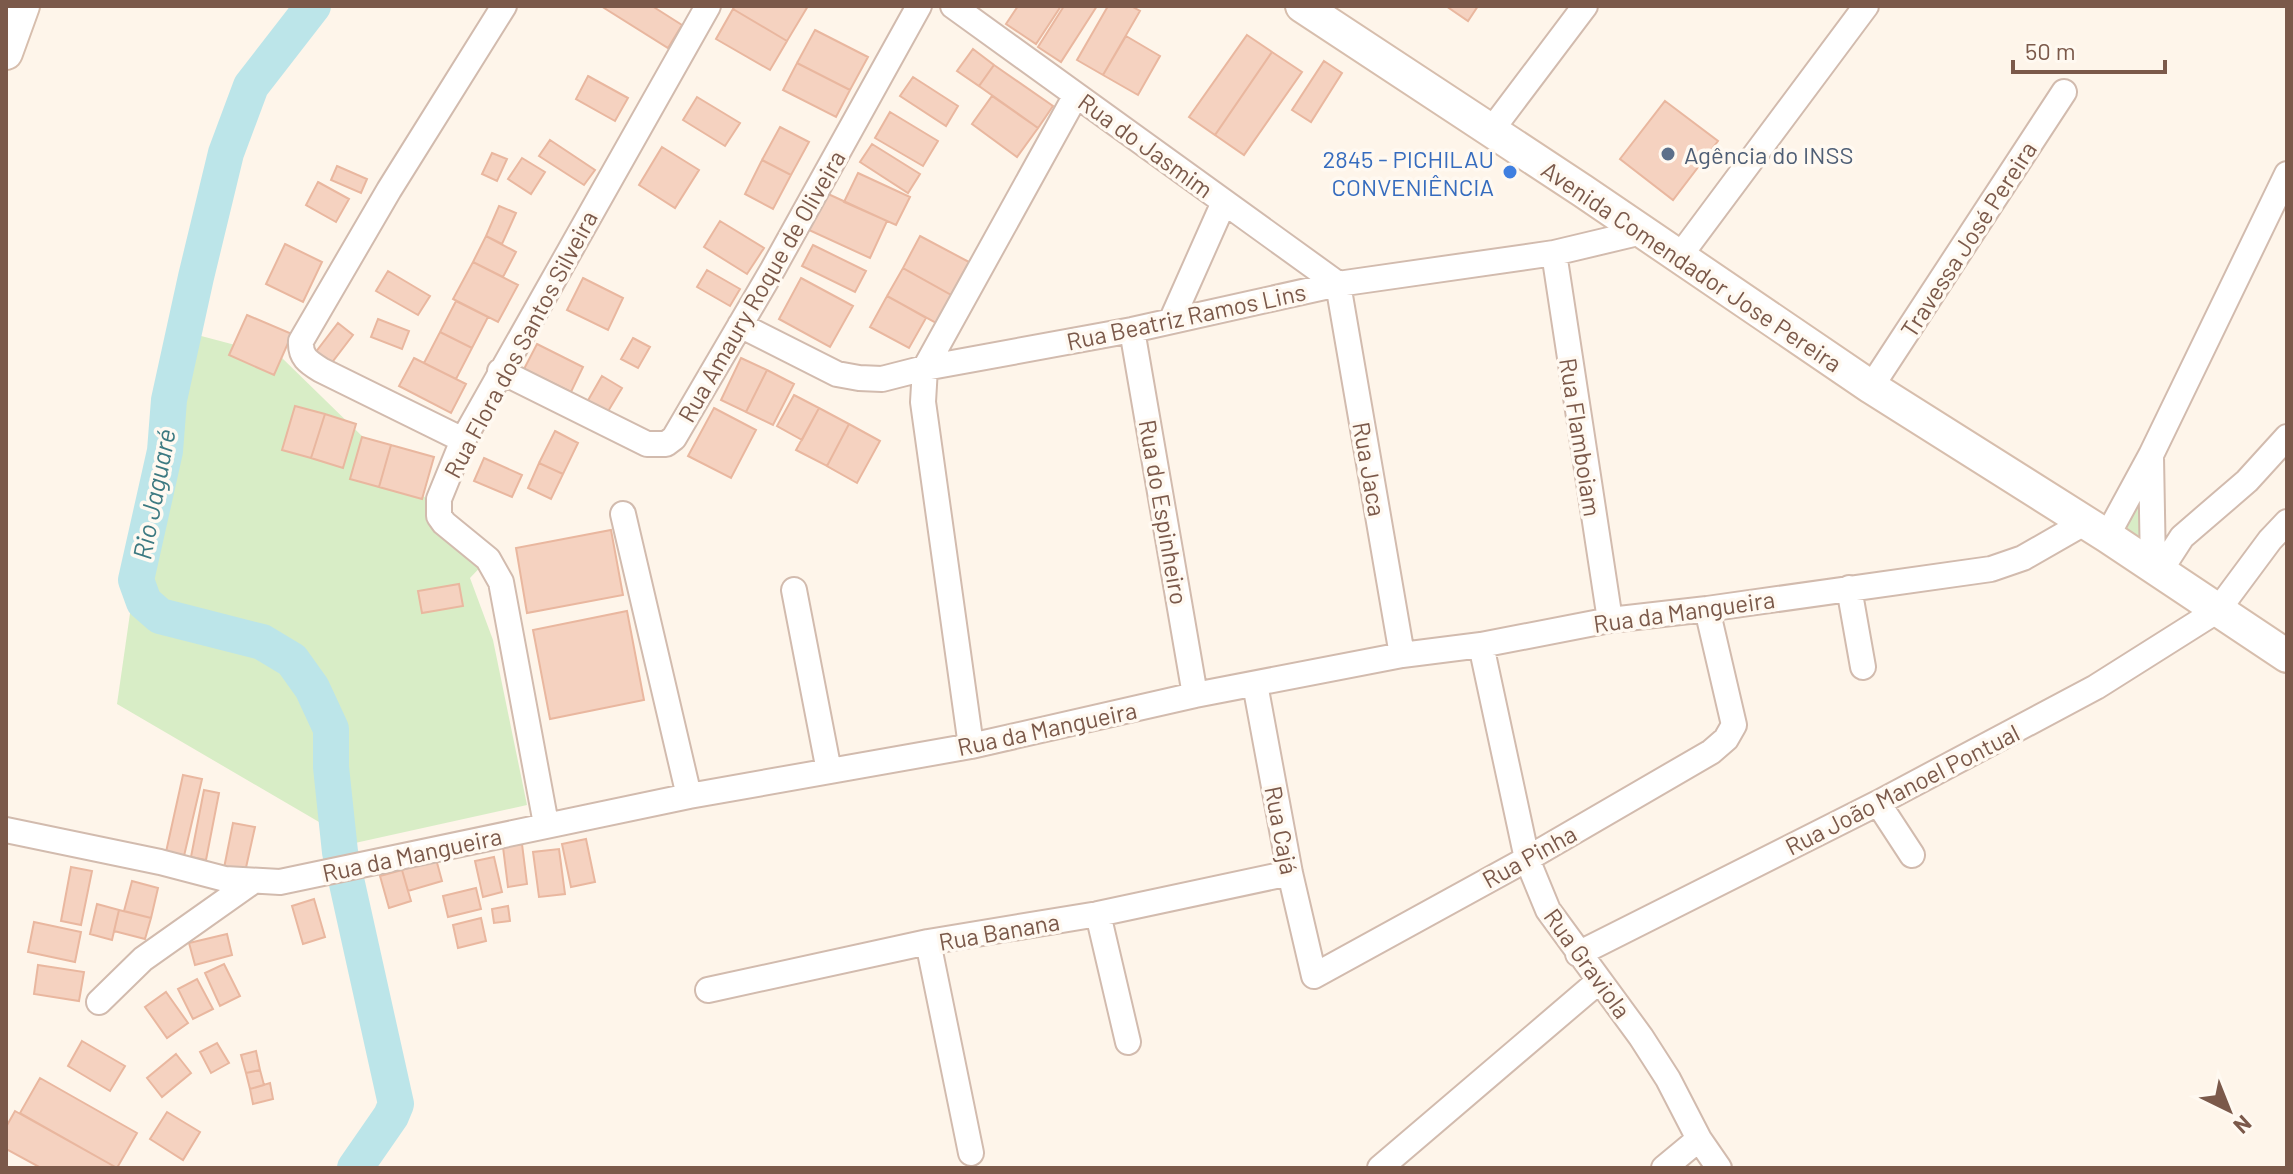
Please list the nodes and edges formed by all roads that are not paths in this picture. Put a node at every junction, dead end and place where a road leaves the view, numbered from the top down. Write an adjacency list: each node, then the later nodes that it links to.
1 (23, 6): 9 (street)
2 (504, 6): 26 (street)
3 (708, 6): 23 (street, Rua Flora dos Santos Silveira)
4 (919, 6): 20 (street, Rua Amaury Roque de Oliveira)
5 (953, 6): 11 (street, Rua do Jasmim)
6 (1302, 6): 12 (street, Avenida Comendador Jose Pereira)
7 (1585, 6): 12 (street)
8 (1866, 6): 17 (street)
9 (6, 53)
10 (2064, 92): 24 (street, Travessa José Pereira)
11 (1076, 95): 14 (street, Rua do Jasmim); 22 (street)
12 (1490, 132): 15 (street, Avenida Comendador Jose Pereira)
13 (2287, 174): 27 (street)
14 (1224, 202): 18 (street, Rua do Jasmim); 19 (street)
15 (1642, 232): 16 (street, Rua Beatriz Ramos Lins); 17 (street, Avenida Comendador Jose Pereira)
16 (1554, 253): 18 (street, Rua Beatriz Ramos Lins); 36 (street, Rua Flamboiam)
17 (1679, 257): 24 (street, Avenida Comendador Jose Pereira)
18 (1338, 284): 19 (street, Rua Beatriz Ramos Lins); 38 (street, Rua Jaca)
19 (1172, 319): 21 (street, Rua Beatriz Ramos Lins)
20 (740, 325): 22 (street, Rua Beatriz Ramos Lins); 23 (street, Rua Amaury Roque de Oliveira)
21 (1132, 330): 22 (street, Rua Beatriz Ramos Lins); 42 (street, Rua do Espinheiro)
22 (925, 368): 43 (street)
23 (500, 371): 26 (street, Rua Flora dos Santos Silveira)
24 (1871, 387): 30 (street, Avenida Comendador Jose Pereira)
25 (2287, 437): 31 (street)
26 (463, 440): 47 (street, Rua Flora dos Santos Silveira)
27 (2151, 455): 30 (street); 31 (street)
28 (623, 514): 45 (street)
29 (2287, 522): 35 (street)
30 (2095, 530): 31 (street, Avenida Comendador Jose Pereira); 32 (street, Rua da Mangueira)
31 (2156, 569): 35 (street, Avenida Comendador Jose Pereira)
32 (1849, 588): 34 (street, Rua da Mangueira); 40 (street)
33 (794, 590): 44 (street)
34 (1707, 609): 36 (street, Rua da Mangueira); 50 (street, Rua Pinha)
35 (2218, 610): 39 (street, Avenida Comendador Jose Pereira); 46 (street, Rua João Manoel Pontual)
36 (1610, 620): 37 (street, Rua da Mangueira)
37 (1481, 645): 38 (street, Rua da Mangueira); 50 (street, Rua Graviola)
38 (1402, 655): 41 (street, Rua da Mangueira)
39 (2287, 656)
40 (1863, 667)
41 (1255, 684): 42 (street, Rua da Mangueira); 51 (street, Rua Cajá)
42 (1195, 695): 43 (street, Rua da Mangueira)
43 (971, 746): 44 (street, Rua da Mangueira)
44 (829, 771): 45 (street, Rua da Mangueira)
45 (689, 796): 47 (street, Rua da Mangueira)
46 (1878, 803): 49 (street); 55 (street, Rua João Manoel Pontual)
47 (546, 824): 52 (street, Rua da Mangueira)
48 (6, 830): 52 (street, Rua da Mangueira)
49 (1912, 855)
50 (1527, 859): 55 (street, Rua Graviola); 56 (street, Rua Pinha)
51 (1290, 873): 53 (street, Rua Banana); 56 (street, Rua Cajá)
52 (252, 882): 59 (street)
53 (1098, 914): 54 (street, Rua Banana); 60 (street)
54 (928, 942): 58 (street, Rua Banana); 62 (street)
55 (1578, 954): 57 (street, Rua Graviola)
56 (1314, 976)
57 (1599, 981): 61 (street, Rua Graviola); 63 (street)
58 (708, 990)
59 (99, 1002)
60 (1128, 1042)
61 (1699, 1139): 64 (street); 65 (street, Rua Graviola)
62 (971, 1153)
63 (1380, 1168)
64 (1664, 1168)
65 (1719, 1168)

